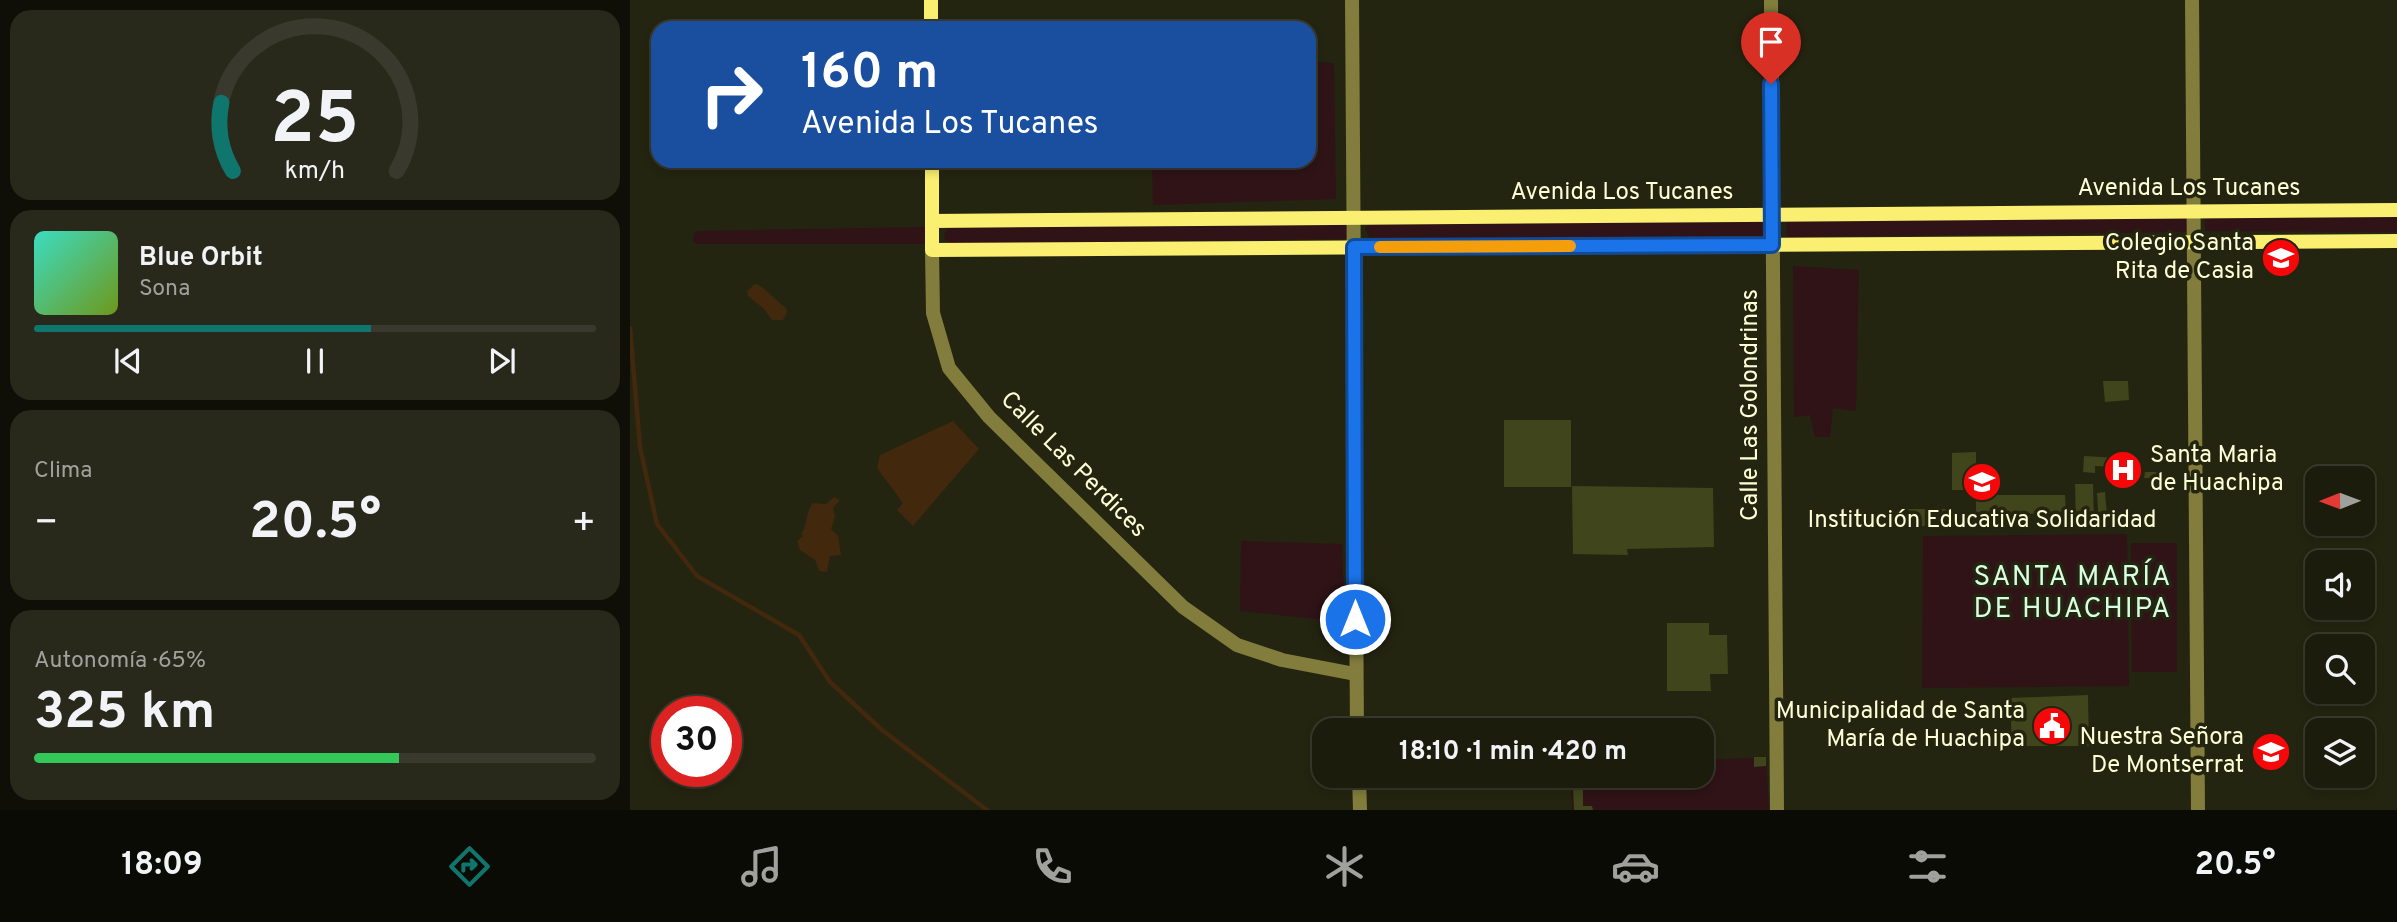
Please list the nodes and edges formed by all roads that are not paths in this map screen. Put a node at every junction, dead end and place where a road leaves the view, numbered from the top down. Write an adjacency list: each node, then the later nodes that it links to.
1 (931, 0): 5 (street)
2 (1352, 0): 10 (street)
3 (1771, 0): 9 (street, Calle Las Golondrinas)
4 (2192, 0): 8 (street)
5 (931, 21)
6 (932, 168): 11 (street, Calle Las Perdices)
7 (2397, 210): 8 (street, Avenida Los Tucanes)
8 (2193, 212): 9 (street, Avenida Los Tucanes); 12 (street)
9 (1773, 215): 10 (street, Avenida Los Tucanes); 14 (street, Calle Las Golondrinas)
10 (1354, 217): 11 (street, Avenida Los Tucanes); 15 (street)
11 (932, 221): 16 (street, Calle Las Perdices)
12 (2194, 241): 13 (street); 14 (street); 22 (street)
13 (2397, 241)
14 (1772, 245): 15 (street); 21 (street, Calle Las Golondrinas)
15 (1354, 247): 16 (street); 17 (street)
16 (932, 250): 17 (street, Calle Las Perdices)
17 (1355, 674): 18 (street)
18 (1357, 718)
19 (1359, 788): 20 (street)
20 (1360, 810)
21 (1777, 810)
22 (2198, 810)

